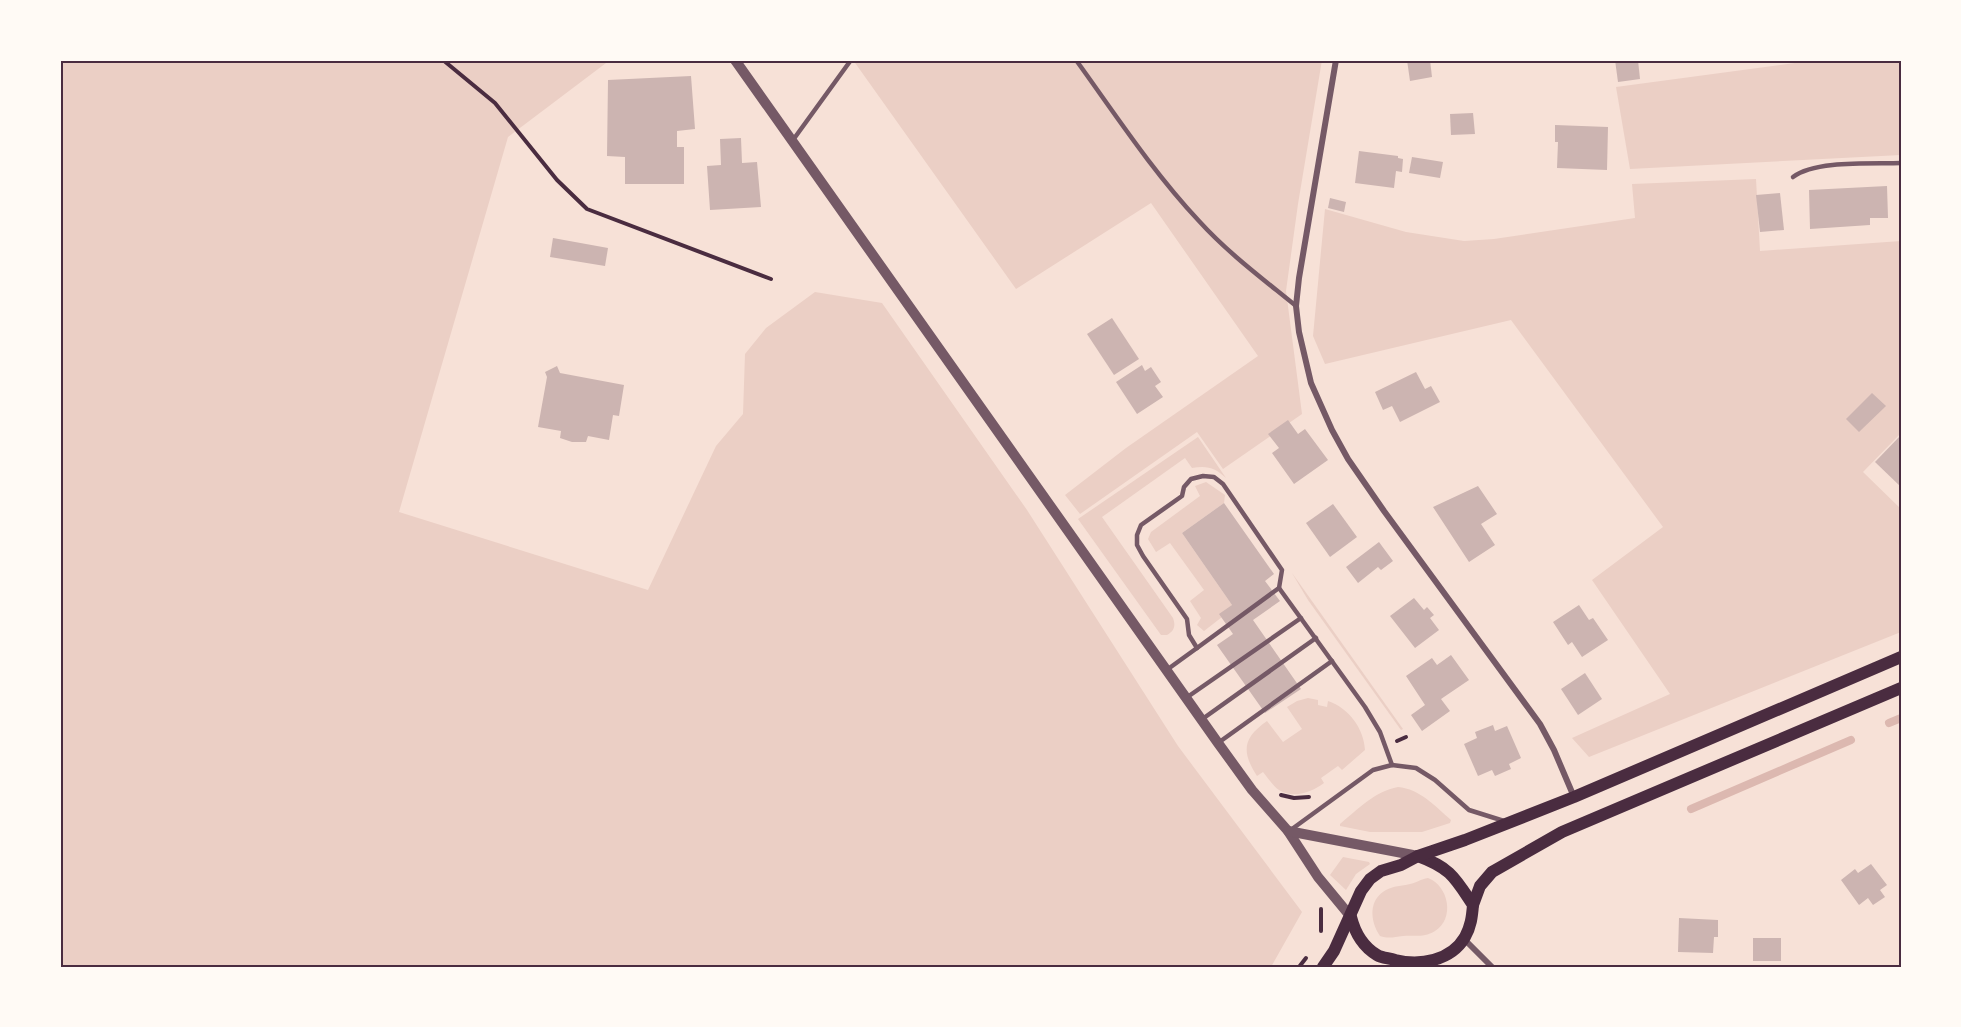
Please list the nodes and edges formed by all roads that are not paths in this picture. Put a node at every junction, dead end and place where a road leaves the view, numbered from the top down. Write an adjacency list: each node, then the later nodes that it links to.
1 (735, 60): 5 (street)
2 (851, 60): 5 (lane)
3 (1076, 60): 8 (lane)
4 (1336, 60): 8 (street)
5 (793, 141): 15 (street)
6 (1901, 163): 7 (lane)
7 (1793, 177)
8 (1296, 306): 21 (street)
9 (1279, 588): 10 (lane); 12 (lane); 12 (lane)
10 (1301, 618): 11 (lane); 17 (lane)
11 (1316, 638): 14 (lane); 18 (lane)
12 (1197, 648): 15 (lane)
13 (1901, 657): 21 (main road)
14 (1332, 661): 19 (lane); 20 (lane)
15 (1167, 670): 17 (street)
16 (1901, 688): 25 (main road)
17 (1186, 698): 18 (street)
18 (1201, 720): 19 (street)
19 (1218, 743): 23 (street)
20 (1392, 765): 22 (lane); 23 (lane)
21 (1574, 797): 22 (main road)
22 (1510, 823): 24 (main road)
23 (1288, 831): 24 (street); 26 (street)
24 (1419, 856): 25 (main road); 26 (main road)
25 (1473, 905): 27 (main road)
26 (1350, 917): 28 (main road); 30 (main road)
27 (1464, 939): 29 (main road); 32 (street)
28 (1399, 961): 29 (main road); 31 (main road)
29 (1418, 965)
30 (1323, 967)
31 (1383, 967)
32 (1492, 967)

